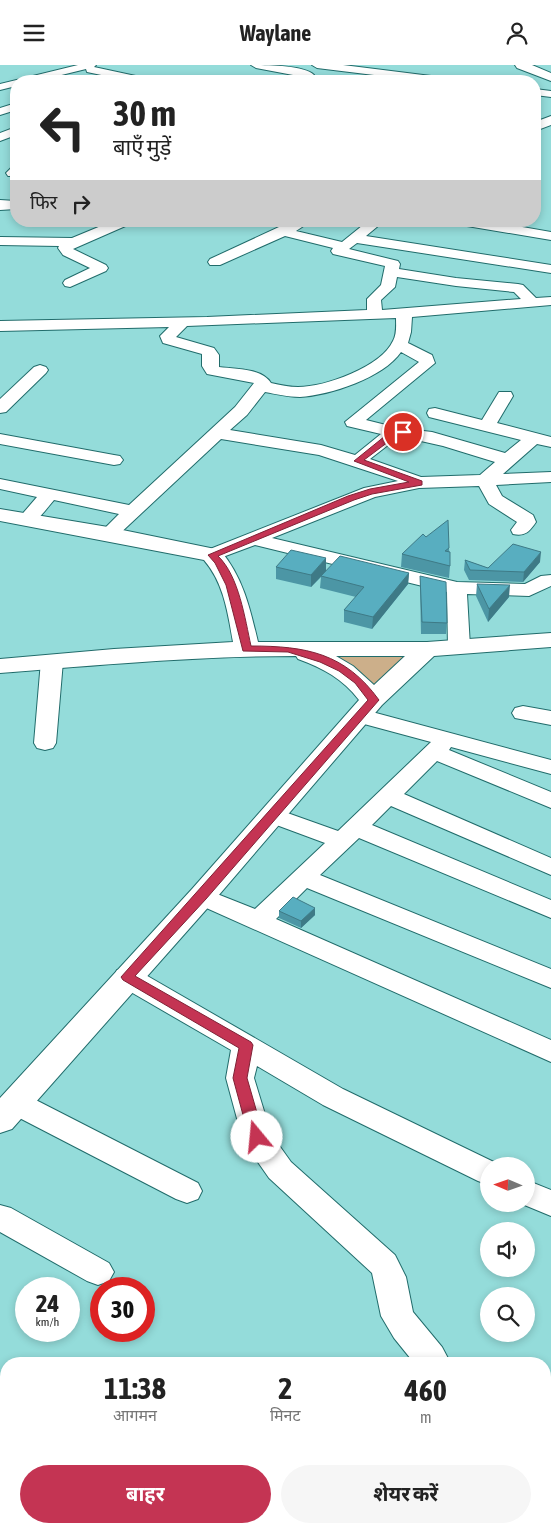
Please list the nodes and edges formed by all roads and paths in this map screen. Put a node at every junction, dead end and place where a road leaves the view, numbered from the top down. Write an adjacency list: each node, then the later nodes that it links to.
1 (256, 65): 8 (street)
2 (317, 65): 9 (street)
3 (521, 65): 10 (street)
4 (91, 67): 5 (street); 6 (street); 7 (street)
5 (53, 75)
6 (81, 75)
7 (114, 75)
8 (309, 75)
9 (398, 75)
10 (551, 77)
11 (110, 227): 19 (street)
12 (293, 227): 16 (street)
13 (370, 227): 20 (street)
14 (391, 227): 21 (street)
15 (497, 227): 17 (street)
16 (284, 232): 20 (street); 22 (street)
17 (551, 236)
18 (0, 241): 19 (street)
19 (74, 242): 25 (street)
20 (349, 242): 23 (street); 24 (street)
21 (524, 251)
22 (215, 262)
23 (551, 269)
24 (392, 272): 27 (street); 29 (street)
25 (70, 283)
26 (551, 301): 27 (street)
27 (534, 303): 28 (street)
28 (404, 313): 29 (street); 32 (street)
29 (375, 315): 30 (street)
30 (182, 323): 31 (street); 34 (street)
31 (0, 326)
32 (399, 345): 34 (street); 39 (street)
33 (40, 370): 36 (street)
34 (261, 386): 40 (street)
35 (505, 396): 38 (street)
36 (0, 408)
37 (435, 413): 38 (street)
38 (487, 426): 42 (street)
39 (396, 432): 44 (street); 45 (street)
40 (217, 433): 45 (street); 51 (street)
41 (0, 439): 43 (street)
42 (543, 440): 44 (street)
43 (114, 460)
44 (508, 460): 47 (street)
45 (358, 461): 48 (street)
46 (551, 477): 47 (street)
47 (486, 479): 48 (street); 54 (street)
48 (419, 483): 56 (street)
49 (0, 484): 50 (street)
50 (50, 494): 51 (street); 53 (street)
51 (133, 511): 55 (street)
52 (0, 515): 53 (street)
53 (27, 519): 55 (street)
54 (520, 530)
55 (108, 533): 57 (street)
56 (255, 539): 57 (street); 59 (street)
57 (212, 555): 62 (street)
58 (548, 580): 59 (street)
59 (457, 588): 61 (street)
60 (551, 640): 61 (street)
61 (459, 647): 64 (street)
62 (247, 649): 63 (street); 65 (street)
63 (289, 649): 64 (street); 67 (street)
64 (427, 649): 67 (street)
65 (52, 661): 66 (street); 70 (street)
66 (0, 666)
67 (367, 708): 71 (street); 75 (street)
68 (523, 713): 69 (street)
69 (551, 718)
70 (45, 743)
71 (441, 746): 72 (street); 73 (street); 74 (street)
72 (551, 767)
73 (389, 796): 76 (street); 77 (street)
74 (551, 801)
75 (271, 815): 76 (street); 79 (street)
76 (350, 835): 78 (street); 80 (street)
77 (551, 867)
78 (304, 878): 81 (street); 83 (street)
79 (202, 896): 81 (street); 82 (street)
80 (551, 910)
81 (258, 921): 85 (street)
82 (127, 977): 84 (street); 86 (street)
83 (551, 979)
84 (246, 1045): 87 (street); 93 (street)
85 (551, 1052)
86 (8, 1112): 88 (street)
87 (480, 1169)
88 (187, 1191)
89 (535, 1196): 90 (street)
90 (551, 1204)
91 (0, 1217): 92 (street)
92 (98, 1273)
93 (429, 1357)

